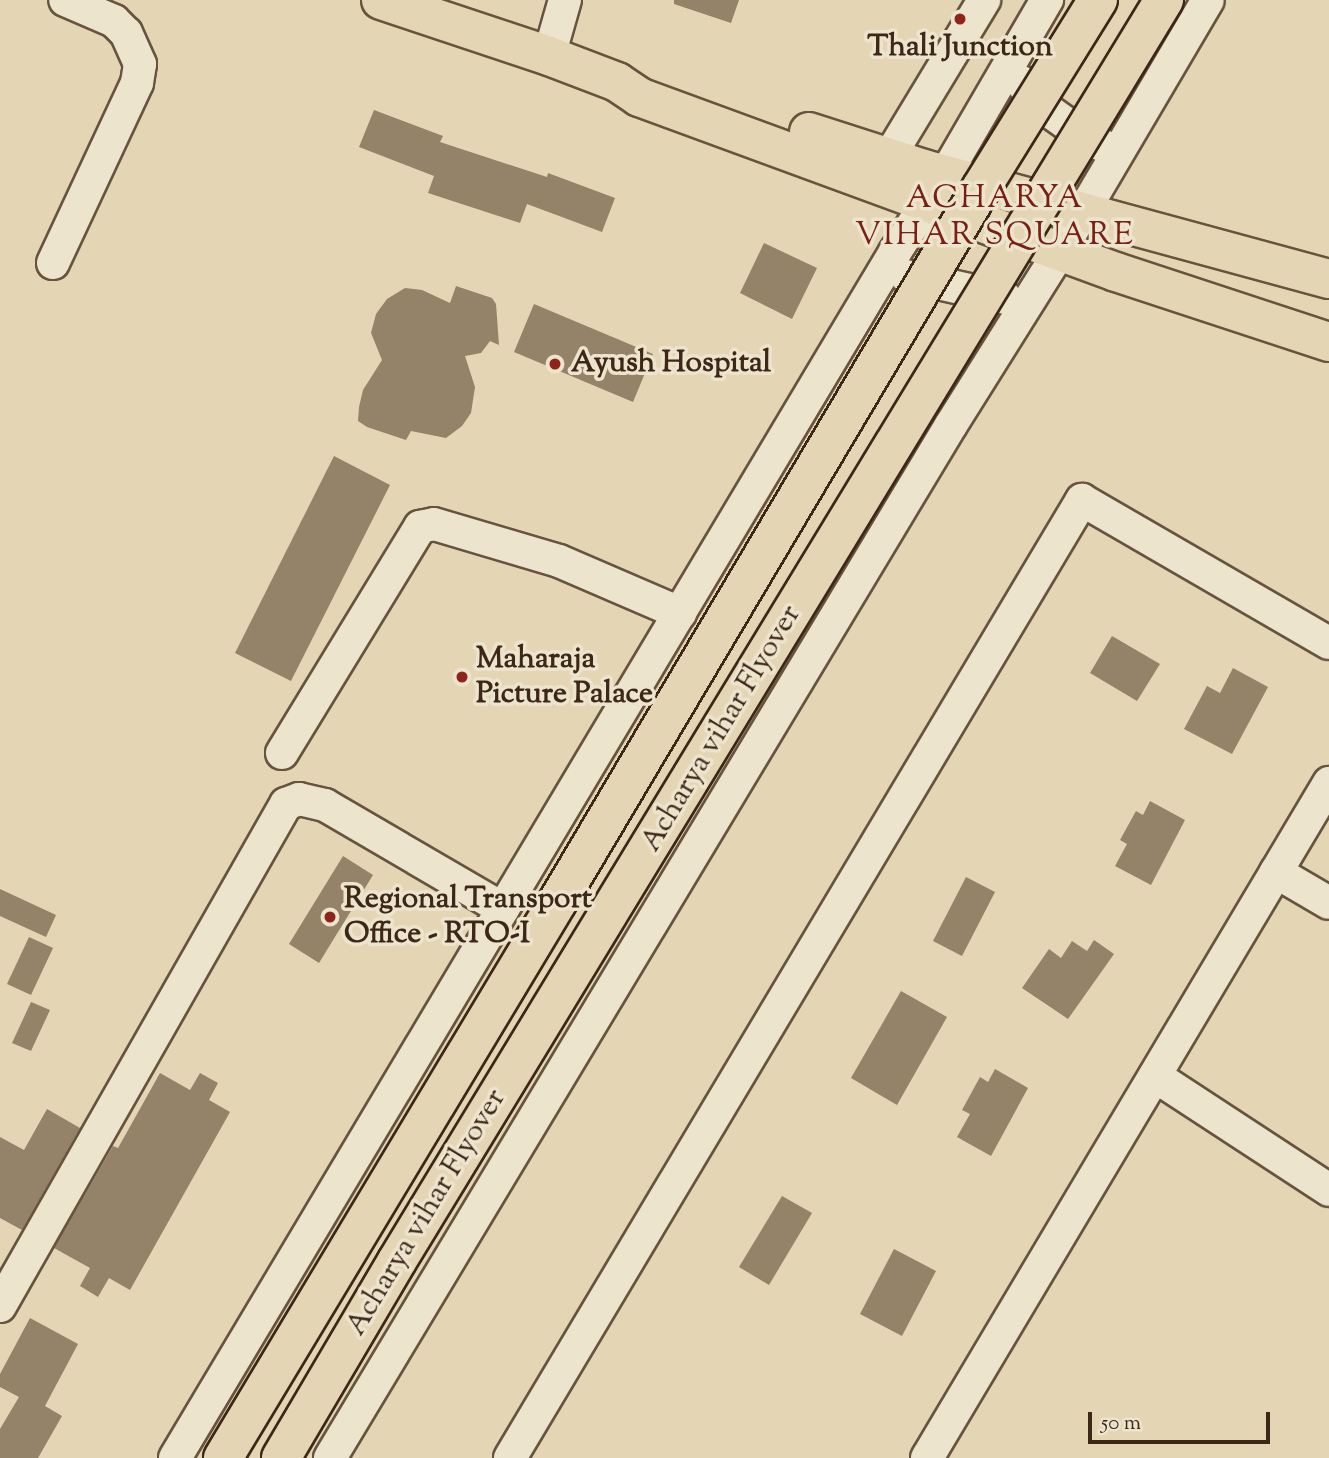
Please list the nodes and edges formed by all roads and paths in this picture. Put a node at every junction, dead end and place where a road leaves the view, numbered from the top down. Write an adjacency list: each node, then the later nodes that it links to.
1 (65, 0): 17 (street)
2 (382, 0): 10 (main road)
3 (565, 0): 10 (street)
4 (984, 0): 13 (street)
5 (1047, 0): 9 (street)
6 (1098, 0): 34 (main road, Acharya vihar Flyover, bridge)
7 (1164, 0): 35 (main road, Acharya vihar Flyover, bridge)
8 (1208, 0): 12 (street)
9 (1020, 46): 12 (street); 14 (street)
10 (549, 56): 11 (main road)
11 (617, 82): 13 (main road); 14 (main road)
12 (1118, 152): 15 (street)
13 (889, 157): 14 (main road)
14 (936, 190): 15 (main road); 16 (main road); 18 (street)
15 (1083, 210): 16 (street); 19 (main road)
16 (1060, 251): 20 (street); 21 (main road)
17 (53, 263)
18 (880, 277): 20 (street); 22 (street)
19 (1329, 279)
20 (1026, 302): 36 (street)
21 (1329, 342)
22 (680, 613): 24 (street); 28 (street)
23 (1329, 643): 37 (street)
24 (282, 753)
25 (1329, 783): 26 (street)
26 (1276, 872): 27 (street); 29 (street)
27 (1329, 903)
28 (503, 909): 31 (street); 33 (street)
29 (1155, 1076): 30 (street); 38 (street)
30 (1329, 1190)
31 (11, 1264): 32 (street)
32 (0, 1306)
33 (175, 1458)
34 (223, 1458)
35 (281, 1458)
36 (330, 1458)
37 (510, 1458)
38 (927, 1458)

